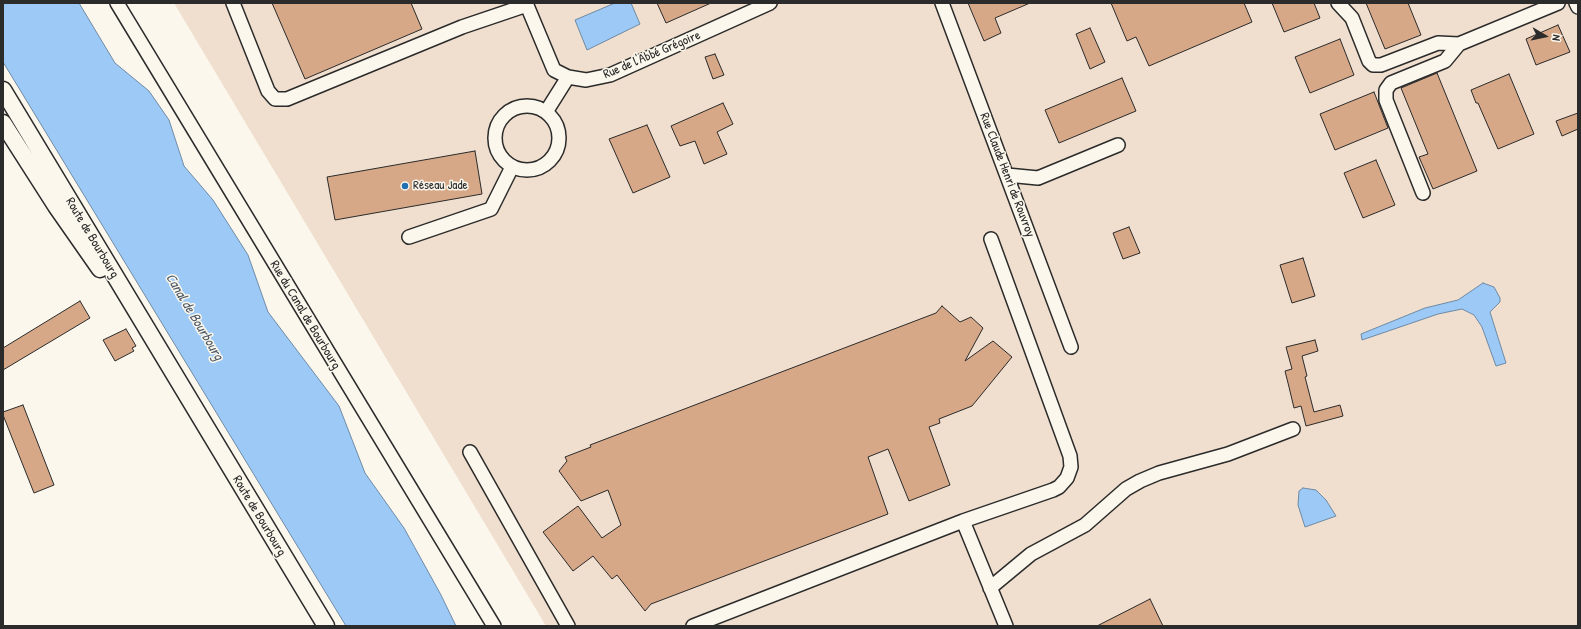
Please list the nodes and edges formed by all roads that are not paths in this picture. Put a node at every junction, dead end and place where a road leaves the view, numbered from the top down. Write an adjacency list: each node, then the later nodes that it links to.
1 (117, 3): 26 (street, Rue du Canal de Bourbourg)
2 (233, 3): 7 (street)
3 (770, 3): 9 (street, Rue de l'Abbé Grégoire)
4 (942, 3): 15 (street, Rue Claude Henri de Rouvroy)
5 (1338, 3): 8 (street)
6 (1558, 3): 8 (street)
7 (526, 4): 9 (street)
8 (1459, 44): 16 (street)
9 (568, 78): 11 (street)
10 (3, 90): 20 (main road, Route de Bourbourg)
11 (546, 112): 14 (street); 14 (street)
12 (3, 123): 20 (main road, Route de Bourbourg)
13 (1118, 145): 15 (street)
14 (512, 167): 17 (street)
15 (1007, 175): 19 (street, Rue Claude Henri de Rouvroy)
16 (1423, 193)
17 (409, 237)
18 (991, 238): 23 (street)
19 (1071, 347)
20 (181, 386): 25 (main road, Route de Bourbourg)
21 (1292, 429): 24 (street)
22 (470, 452): 27 (street)
23 (963, 521): 24 (street); 28 (street)
24 (990, 588): 29 (street)
25 (326, 626)
26 (494, 626)
27 (568, 626)
28 (692, 626)
29 (1006, 626)

